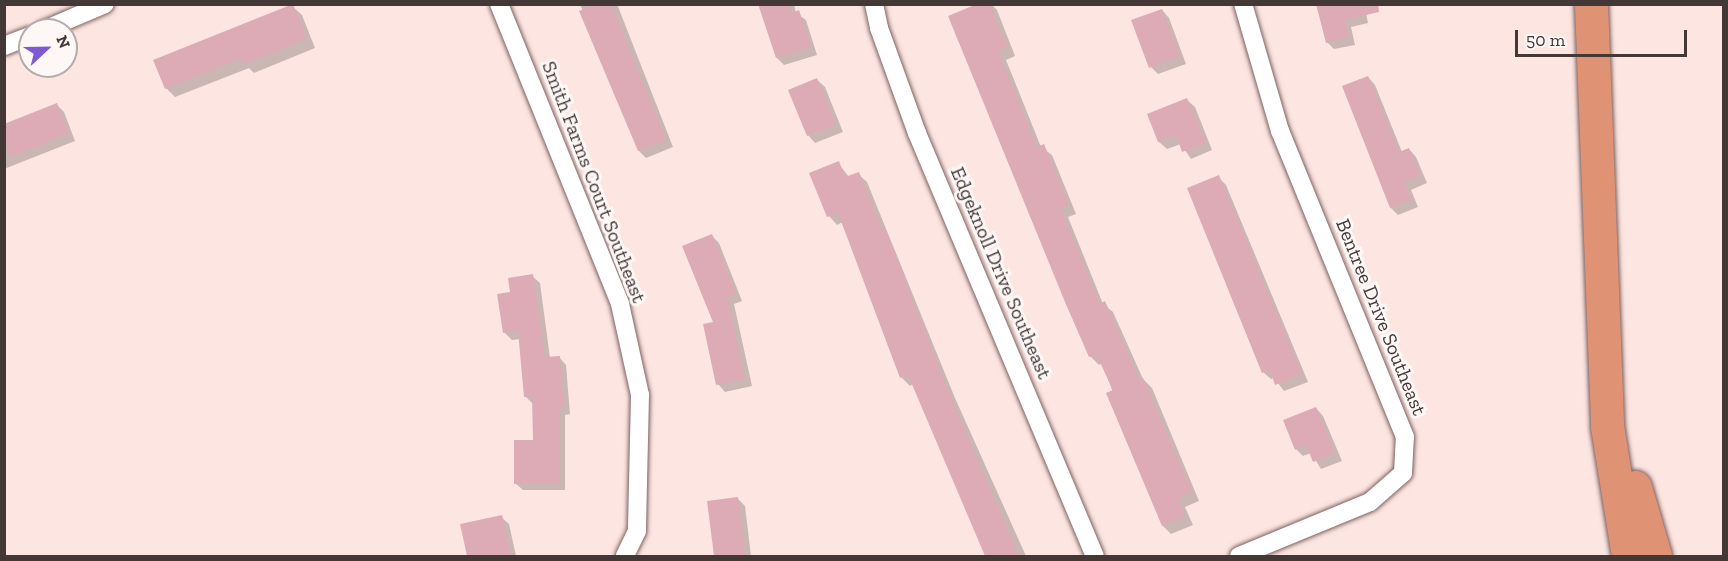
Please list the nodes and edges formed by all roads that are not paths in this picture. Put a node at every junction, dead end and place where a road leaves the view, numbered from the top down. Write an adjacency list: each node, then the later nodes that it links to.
1 (105, 4): 6 (street)
2 (499, 4): 8 (street, Smith Farms Court Southeast)
3 (874, 4): 9 (street, Edgeknoll Drive Southeast)
4 (1243, 4): 10 (street, Bentree Drive Southeast)
5 (1591, 4): 7 (highway)
6 (73, 11)
7 (1602, 241): 11 (highway); 12 (highway)
8 (625, 556)
9 (1095, 556)
10 (1239, 556)
11 (1628, 556)
12 (1655, 556)

